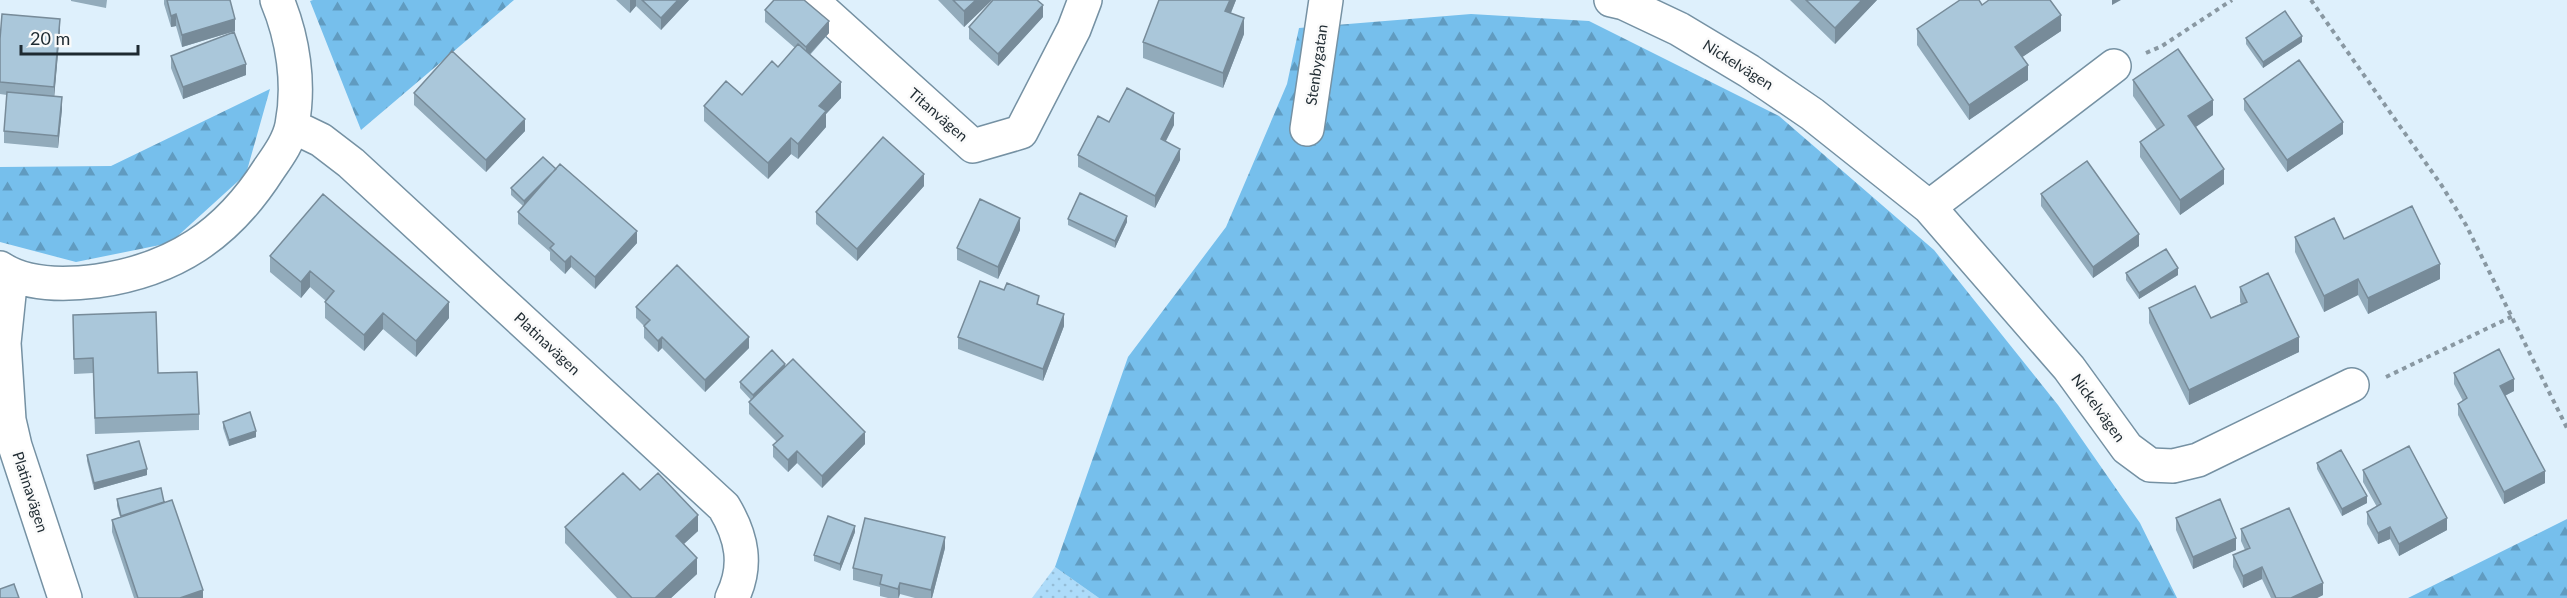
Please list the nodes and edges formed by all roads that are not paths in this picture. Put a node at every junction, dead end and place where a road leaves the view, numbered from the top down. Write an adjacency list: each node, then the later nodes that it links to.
1 (277, 0): 7 (street, Platinavägen)
2 (811, 0): 3 (street, Titanvägen)
3 (1085, 0)
4 (1326, 0): 8 (street, Stenbygatan)
5 (1620, 1): 9 (street, Nickelvägen)
6 (2114, 66): 9 (street)
7 (292, 126): 10 (street, Platinavägen); 13 (street, Platinavägen)
8 (1307, 129)
9 (1929, 207): 11 (street, Nickelvägen)
10 (5, 272): 12 (street, Platinavägen)
11 (2352, 385)
12 (65, 598)
13 (732, 598)

